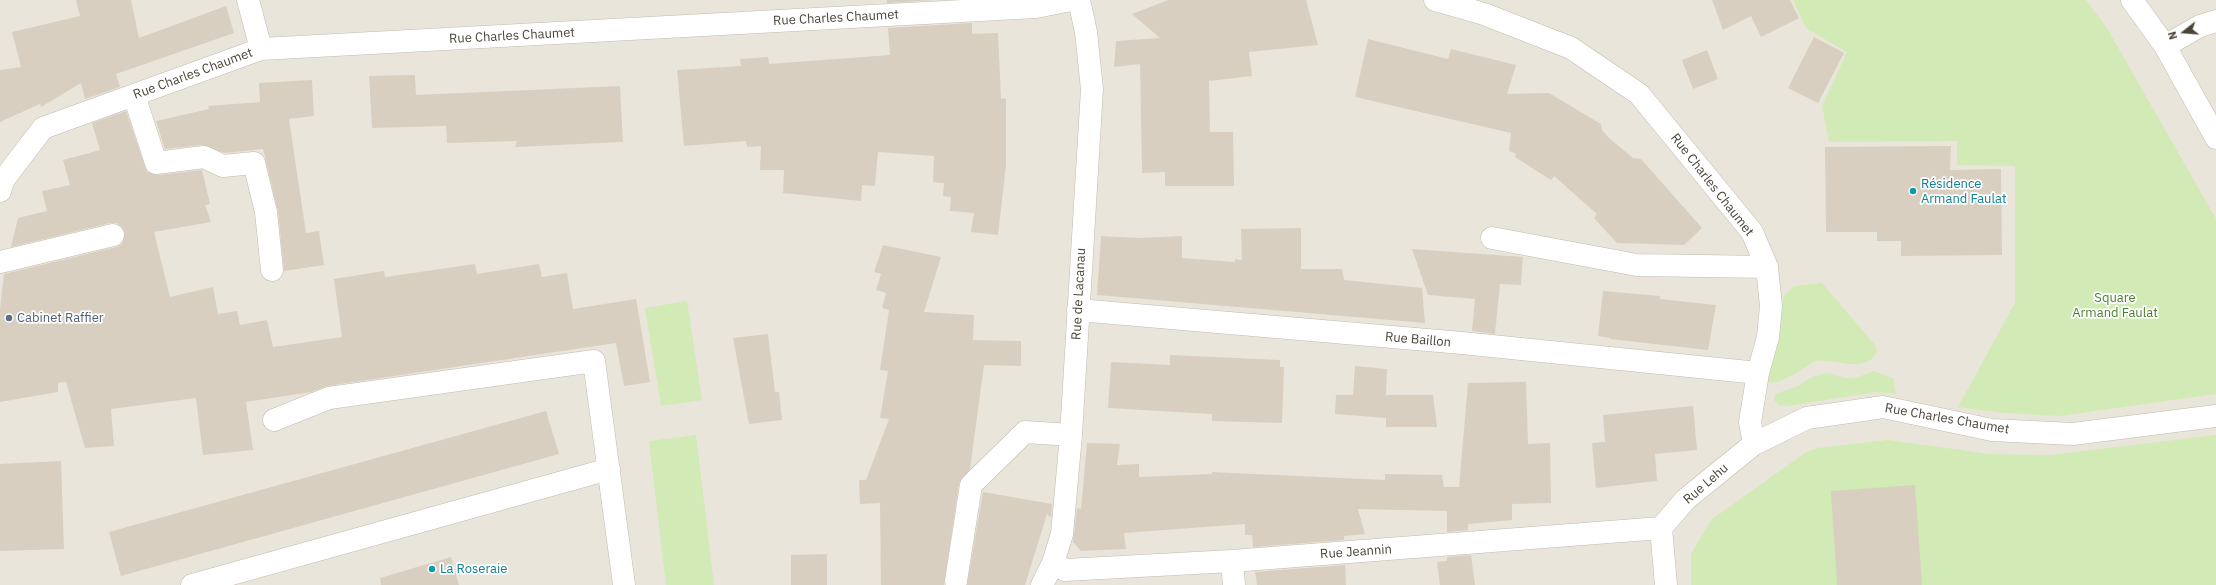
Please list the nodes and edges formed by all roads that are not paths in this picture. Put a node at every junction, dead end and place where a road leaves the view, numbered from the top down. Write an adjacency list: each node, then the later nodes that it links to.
1 (248, 0): 8 (street)
2 (1071, 0): 8 (street, Rue Charles Chaumet)
3 (1079, 0): 17 (street, Rue de Lacanau)
4 (1435, 0): 15 (street, Rue Charles Chaumet)
5 (2132, 0): 7 (street)
6 (2216, 21): 7 (street)
7 (2165, 46): 10 (street)
8 (261, 49): 9 (street, Rue Charles Chaumet)
9 (134, 95): 11 (street, Rue Charles Chaumet); 16 (street)
10 (2216, 138)
11 (0, 191)
12 (113, 235): 14 (street)
13 (1492, 238): 15 (street)
14 (0, 262)
15 (1766, 267): 18 (street, Rue Charles Chaumet)
16 (272, 270)
17 (1078, 310): 18 (street, Rue Baillon); 21 (street, Rue de Lacanau)
18 (1758, 373): 22 (street, Rue Charles Chaumet)
19 (2216, 416): 22 (street, Rue Charles Chaumet)
20 (274, 420): 23 (street)
21 (1070, 435): 26 (street, Rue de Lacanau); 27 (street)
22 (1754, 444): 24 (street, Rue Lehu)
23 (609, 469): 28 (street); 29 (street)
24 (1661, 528): 25 (street, Rue Jeannin); 32 (street)
25 (1232, 561): 26 (street, Rue Jeannin); 31 (street)
26 (1053, 563): 30 (street, Rue de Lacanau)
27 (956, 581)
28 (192, 585)
29 (624, 585)
30 (1042, 585)
31 (1234, 585)
32 (1666, 585)

